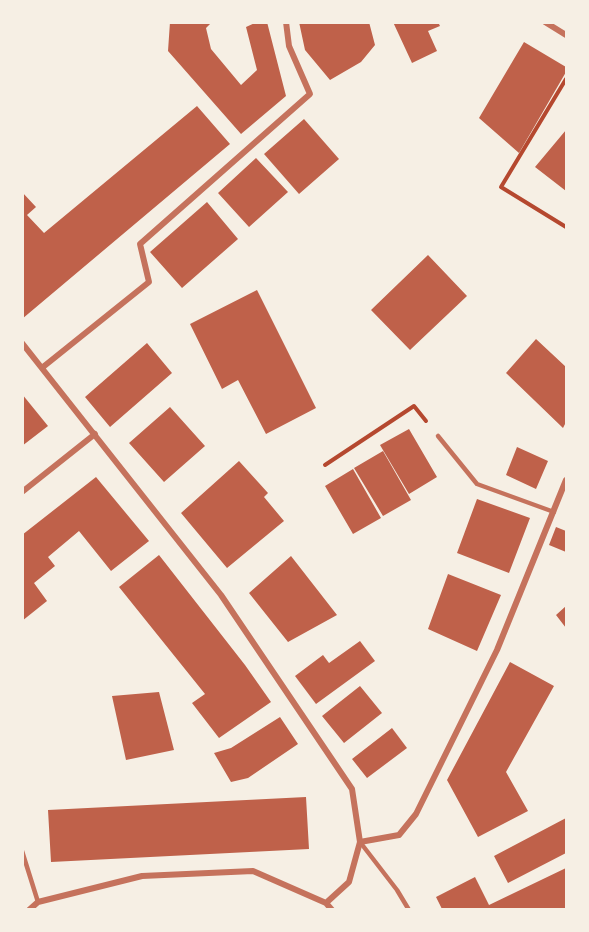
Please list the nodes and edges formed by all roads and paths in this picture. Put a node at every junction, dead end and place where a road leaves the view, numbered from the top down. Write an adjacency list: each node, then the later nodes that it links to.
1 (286, 22): 7 (street)
2 (545, 22): 3 (street)
3 (567, 35)
4 (567, 78): 5 (path)
5 (567, 227)
6 (22, 343): 7 (street)
7 (43, 368): 8 (street)
8 (95, 434): 12 (street); 14 (street)
9 (438, 436): 10 (path); 13 (lane)
10 (325, 465)
11 (567, 480): 13 (street)
12 (22, 492)
13 (554, 512): 14 (street)
14 (360, 842): 17 (street); 20 (lane)
15 (22, 851): 16 (lane)
16 (38, 902): 17 (street); 18 (street)
17 (326, 903): 19 (street)
18 (29, 909)
19 (332, 909)
20 (409, 909)

